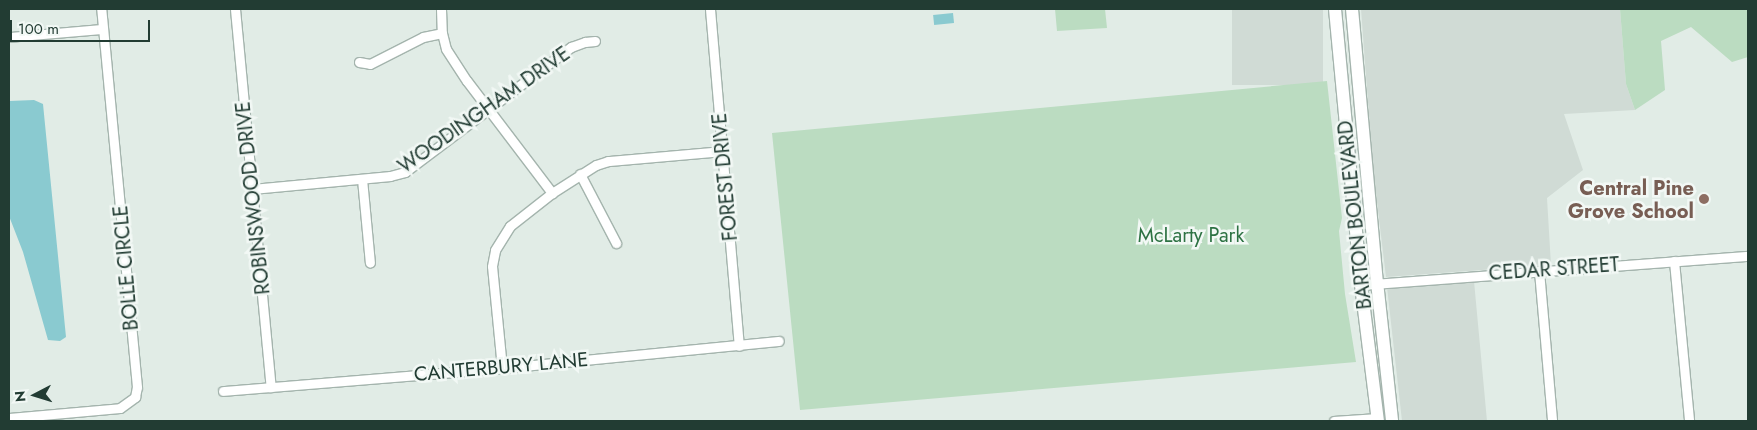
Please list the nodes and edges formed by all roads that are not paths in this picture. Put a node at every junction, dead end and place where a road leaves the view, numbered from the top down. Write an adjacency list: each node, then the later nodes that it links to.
1 (101, 9): 7 (street, BOLLE CIRCLE)
2 (235, 9): 16 (street, ROBINSWOOD DRIVE)
3 (442, 9): 8 (street)
4 (710, 9): 13 (street, FOREST DRIVE)
5 (1335, 9): 24 (main road, BARTON BOULEVARD)
6 (1352, 9): 23 (main road, BARTON BOULEVARD)
7 (103, 29): 9 (street); 30 (street, BOLLE CIRCLE)
8 (442, 33): 11 (street); 12 (street)
9 (9, 37)
10 (595, 41): 12 (street, WOODINGHAM DRIVE)
11 (359, 62)
12 (488, 108): 15 (street, WOODINGHAM DRIVE); 17 (street)
13 (722, 151): 14 (street); 26 (street, FOREST DRIVE)
14 (580, 174): 17 (street); 18 (street)
15 (362, 179): 16 (street, WOODINGHAM DRIVE); 21 (street)
16 (252, 189): 28 (street, ROBINSWOOD DRIVE)
17 (552, 193): 27 (street)
18 (616, 243)
19 (1748, 256): 20 (street, CEDAR STREET)
20 (1674, 261): 22 (street, CEDAR STREET); 35 (street)
21 (370, 263)
22 (1539, 270): 23 (street, CEDAR STREET); 34 (street)
23 (1377, 282): 24 (street, CEDAR STREET); 33 (main road, BARTON BOULEVARD)
24 (1360, 285): 31 (main road, BARTON BOULEVARD)
25 (779, 342): 26 (street, CANTERBURY LANE)
26 (739, 346): 27 (street, CANTERBURY LANE)
27 (502, 368): 28 (street, CANTERBURY LANE)
28 (271, 387): 29 (street, CANTERBURY LANE)
29 (223, 391)
30 (9, 418)
31 (1378, 420): 32 (street)
32 (1334, 421)
33 (1392, 421)
34 (1552, 421)
35 (1689, 421)

